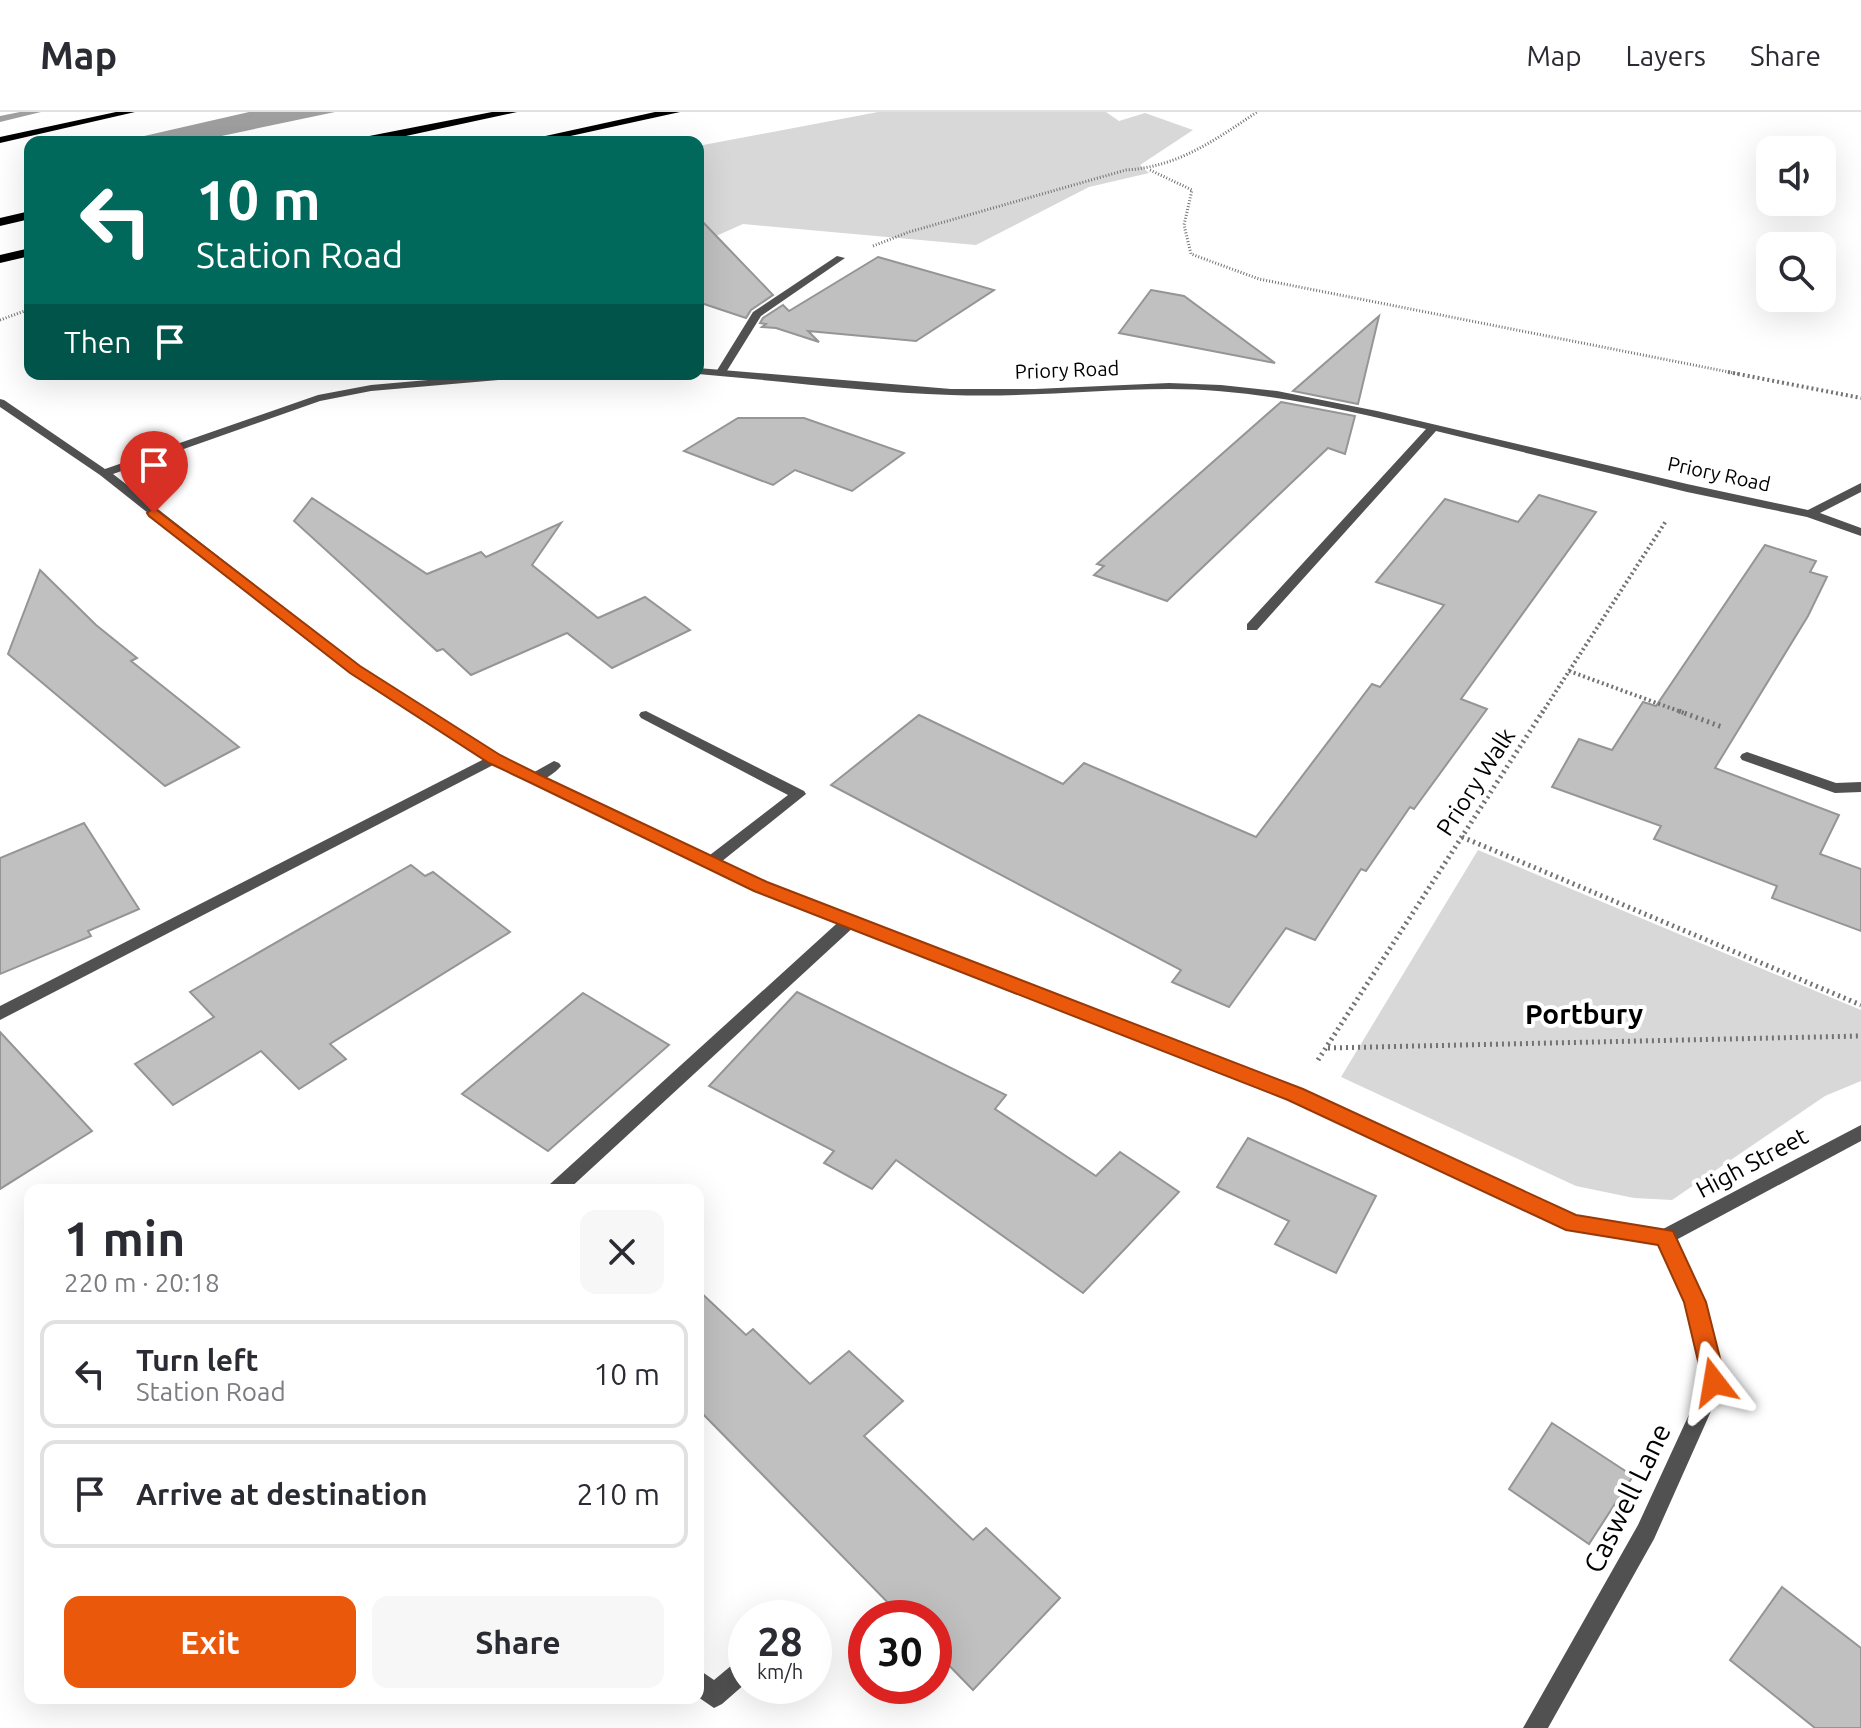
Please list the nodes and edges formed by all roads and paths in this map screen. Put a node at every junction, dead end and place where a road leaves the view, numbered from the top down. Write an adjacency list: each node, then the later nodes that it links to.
1 (130, 112): 7 (main road)
2 (511, 112): 5 (highway)
3 (674, 112): 6 (highway)
4 (1257, 112): 8 (path)
5 (389, 136)
6 (554, 136)
7 (0, 140)
8 (1150, 170): 12 (path); 19 (path)
9 (24, 216): 10 (highway)
10 (0, 222)
11 (24, 253): 13 (highway)
12 (840, 258): 17 (street)
13 (0, 259)
14 (24, 311): 15 (path)
15 (0, 320)
16 (704, 371): 17 (street, Priory Road)
17 (721, 372): 21 (street, Priory Road)
18 (464, 380): 22 (street)
19 (1861, 398)
20 (0, 402): 22 (street)
21 (1434, 427): 24 (street, Priory Road); 27 (street)
22 (104, 473): 31 (street)
23 (1861, 487): 25 (street)
24 (1687, 488): 25 (street, Priory Road); 28 (path, Priory Walk)
25 (1810, 514): 26 (street, Priory Road)
26 (1861, 532)
27 (1252, 627)
28 (1569, 671): 30 (path); 35 (path, Priory Walk)
29 (646, 715): 36 (street)
30 (1747, 757): 34 (street)
31 (494, 759): 33 (street); 39 (street)
32 (554, 766): 33 (street)
33 (534, 778): 36 (street)
34 (1861, 787)
35 (1462, 837): 38 (path); 41 (path, Priory Walk)
36 (711, 862): 37 (street)
37 (851, 920): 42 (street); 44 (street)
38 (1861, 1005)
39 (0, 1014)
40 (1861, 1036): 41 (path)
41 (1327, 1048): 42 (path, Priory Walk)
42 (1296, 1095): 45 (street)
43 (1861, 1132): 45 (street, High Street)
44 (563, 1184)
45 (1665, 1237): 48 (street, Caswell Lane)
46 (728, 1684): 47 (street)
47 (704, 1687)
48 (1535, 1728)

